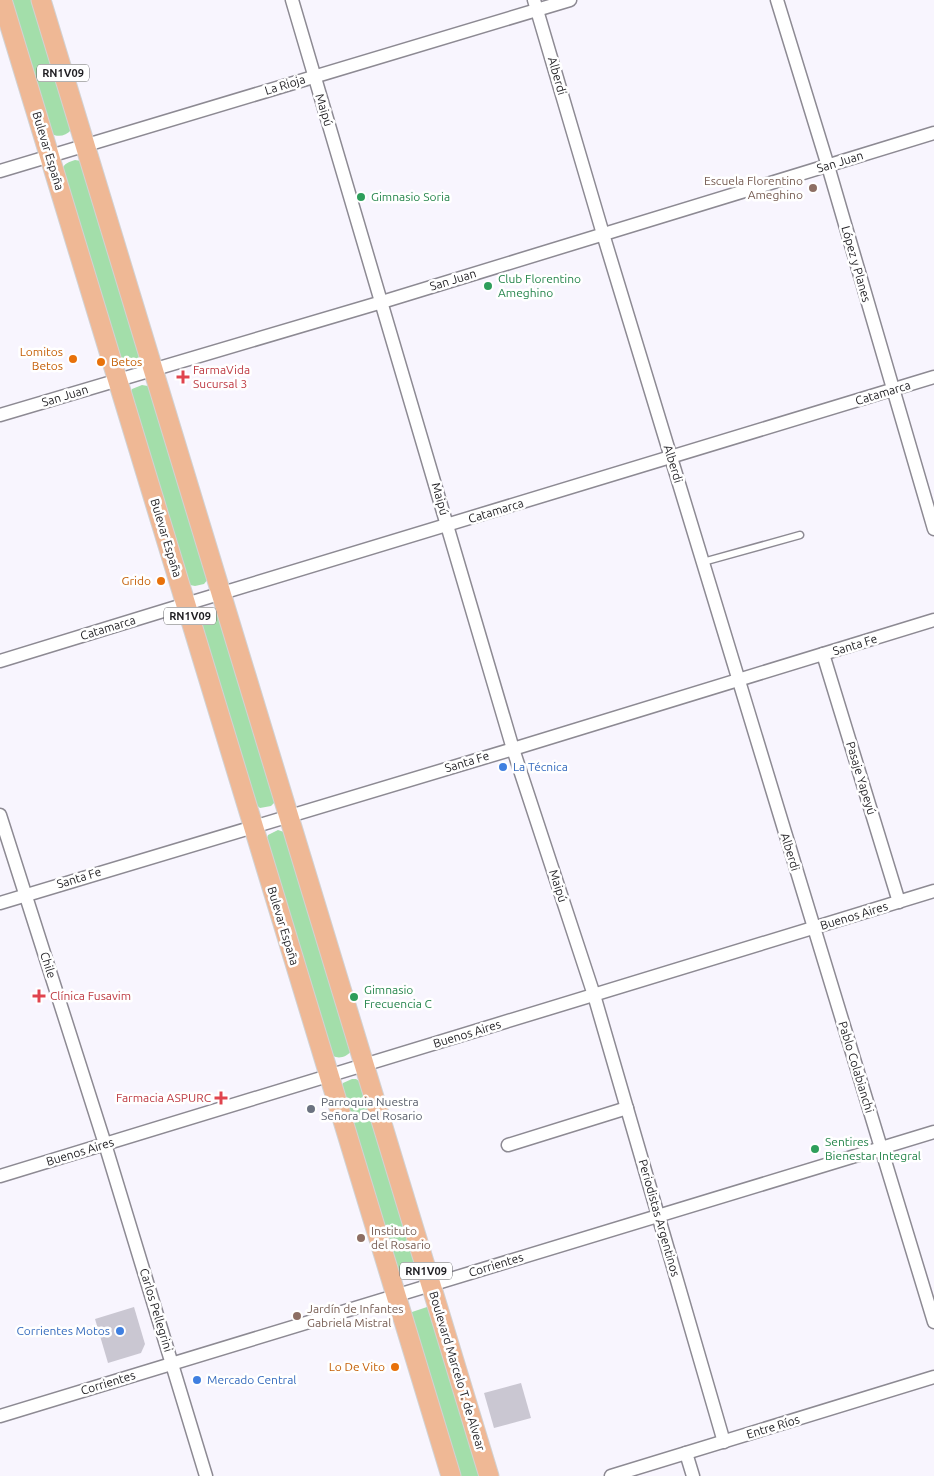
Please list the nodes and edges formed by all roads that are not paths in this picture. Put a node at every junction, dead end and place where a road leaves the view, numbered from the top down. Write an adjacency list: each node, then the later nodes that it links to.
1 (2, 0): 10 (main road, Bulevar España / RN1V09)
2 (41, 0): 9 (main road, RN1V09)
3 (292, 0): 7 (street, Maipú)
4 (570, 0): 6 (street, La Rioja)
5 (777, 0): 11 (street, López y Planes)
6 (536, 5): 7 (street, La Rioja); 13 (street, Alberdi)
7 (314, 76): 9 (street, La Rioja); 14 (street, Maipú)
8 (934, 133): 11 (street, San Juan)
9 (85, 146): 10 (street, La Rioja); 15 (main road, RN1V09)
10 (49, 156): 12 (street, La Rioja); 17 (main road, Bulevar España / RN1V09)
11 (828, 166): 13 (street, San Juan); 18 (street, López y Planes)
12 (0, 172)
13 (603, 234): 14 (street, San Juan); 20 (street, Alberdi)
14 (382, 302): 15 (street, San Juan); 21 (street, Maipú)
15 (153, 370): 17 (street, San Juan); 25 (main road, RN1V09)
16 (934, 377): 18 (street, Catamarca)
17 (118, 379): 19 (street, San Juan); 26 (main road, Bulevar España / RN1V09)
18 (893, 390): 20 (street, Catamarca); 22 (street, López y Planes)
19 (0, 415)
20 (671, 457): 21 (street, Catamarca); 24 (street, Alberdi)
21 (448, 525): 25 (street, Catamarca); 31 (street, Maipú)
22 (934, 529)
23 (800, 535): 24 (lane)
24 (703, 562): 30 (street, Alberdi)
25 (221, 594): 26 (street, Catamarca); 33 (main road, RN1V09)
26 (186, 604): 29 (street, Catamarca); 34 (main road, Bulevar España / RN1V09)
27 (934, 620): 28 (street, Santa Fe)
28 (823, 654): 30 (street, Santa Fe); 37 (street, Pasaje Yapeyú)
29 (0, 661)
30 (739, 680): 31 (street, Santa Fe); 39 (street, Alberdi)
31 (513, 749): 33 (street, Santa Fe); 40 (street, Maipú)
32 (0, 815): 36 (street, Chile)
33 (289, 816): 34 (street, Santa Fe); 41 (main road, RN1V09)
34 (252, 826): 36 (street, Santa Fe); 42 (main road, Bulevar España / RN1V09)
35 (934, 891): 37 (street, Buenos Aires)
36 (25, 895): 38 (street, Santa Fe); 45 (street, Chile)
37 (899, 902): 39 (street, Buenos Aires)
38 (0, 903)
39 (813, 928): 40 (street, Buenos Aires); 47 (street, Pablo Colabianchi)
40 (594, 995): 41 (street, Buenos Aires); 43 (street, Periodistas Argentinos)
41 (364, 1066): 42 (street, Buenos Aires); 50 (main road, Boulevard Marcelo T. de Alvear / RN1V09)
42 (329, 1076): 45 (street, Buenos Aires); 51 (main road, RN1V09)
43 (627, 1108): 46 (street); 49 (street, Periodistas Argentinos)
44 (934, 1132): 47 (street, Corrientes)
45 (105, 1144): 48 (street, Buenos Aires); 53 (street, Carlos Pellegrini)
46 (508, 1145)
47 (881, 1148): 49 (street, Corrientes); 52 (street, Pablo Colabianchi)
48 (0, 1176)
49 (658, 1216): 50 (street, Corrientes); 56 (street, Periodistas Argentinos)
50 (430, 1285): 51 (street, Corrientes); 60 (main road, Boulevard Marcelo T. de Alvear / RN1V09)
51 (396, 1295): 53 (street, Corrientes); 59 (main road, RN1V09)
52 (934, 1322)
53 (172, 1364): 55 (street, Corrientes); 58 (street, Carlos Pellegrini)
54 (934, 1377): 56 (street, Entre Ríos)
55 (0, 1416)
56 (724, 1442): 57 (street, Entre Ríos)
57 (686, 1453): 61 (street, Entre Ríos); 62 (street)
58 (206, 1476)
59 (451, 1476)
60 (489, 1476)
61 (611, 1476)
62 (693, 1476)

